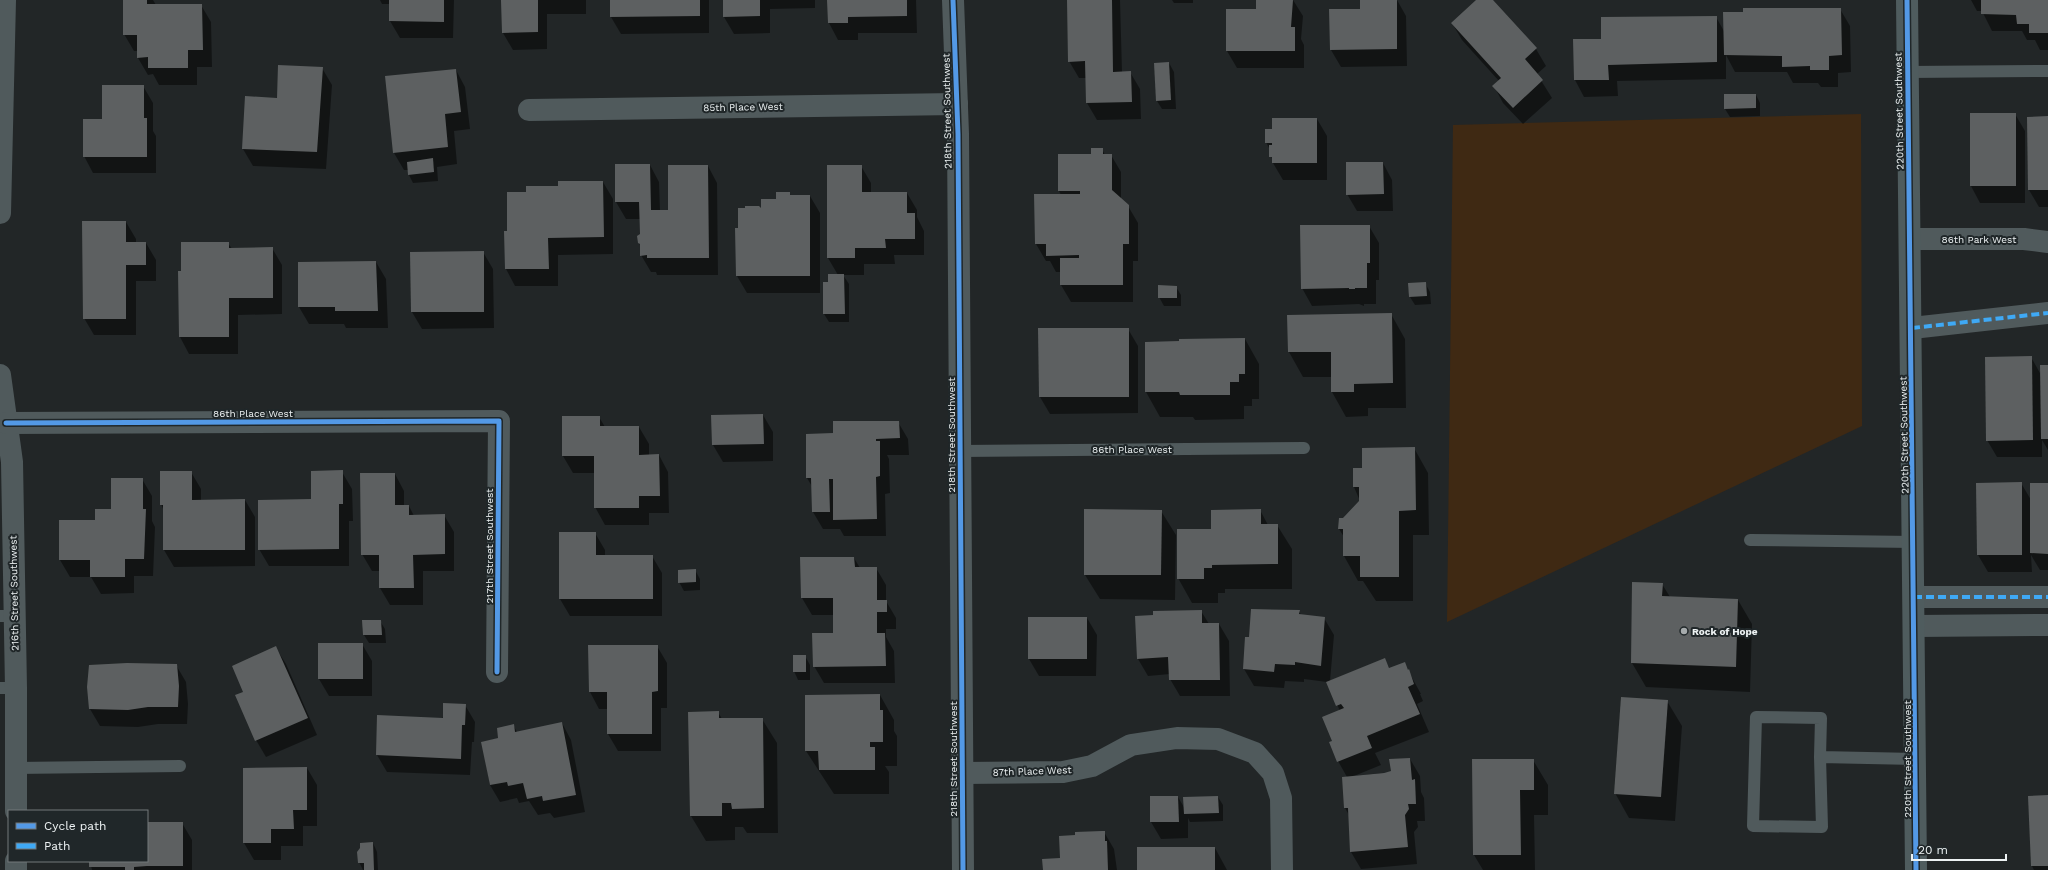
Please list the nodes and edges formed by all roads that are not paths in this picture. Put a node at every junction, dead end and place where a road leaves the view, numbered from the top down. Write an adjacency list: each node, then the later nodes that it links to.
1 (5, 0): 8 (street)
2 (953, 0): 6 (street, 218th Street Southwest)
3 (1907, 0): 5 (main road, 220th Street Southwest)
4 (2048, 71): 5 (lane)
5 (1907, 72): 9 (main road, 220th Street Southwest)
6 (957, 104): 7 (street, 85th Place West); 17 (street, 218th Street Southwest)
7 (529, 110)
8 (0, 212)
9 (1910, 239): 10 (street, 86th Park West); 12 (main road, 220th Street Southwest)
10 (2048, 242)
11 (2048, 313): 12 (street)
12 (1912, 328): 19 (main road, 220th Street Southwest)
13 (0, 375): 15 (street, 216th Street Southwest)
14 (499, 421): 15 (street, 86th Place West); 25 (street, 217th Street Southwest)
15 (6, 423): 22 (street, 216th Street Southwest)
16 (1304, 448): 17 (lane, 86th Place West)
17 (960, 451): 31 (street, 218th Street Southwest)
18 (1750, 540): 19 (lane)
19 (1914, 542): 20 (main road, 220th Street Southwest)
20 (1914, 597): 21 (street); 24 (main road, 220th Street Southwest)
21 (2048, 597)
22 (7, 616): 26 (street, 216th Street Southwest)
23 (2048, 625): 24 (street)
24 (1915, 626): 28 (main road, 220th Street Southwest)
25 (497, 672)
26 (8, 688): 30 (street, 216th Street Southwest)
27 (1820, 757): 27 (lane); 28 (lane)
28 (1916, 759): 35 (main road, 220th Street Southwest)
29 (180, 766): 30 (lane)
30 (15, 768): 32 (street, 216th Street Southwest)
31 (962, 773): 33 (street, 218th Street Southwest); 34 (street, 87th Place West)
32 (16, 810)
33 (963, 870)
34 (1282, 870)
35 (1916, 870)

